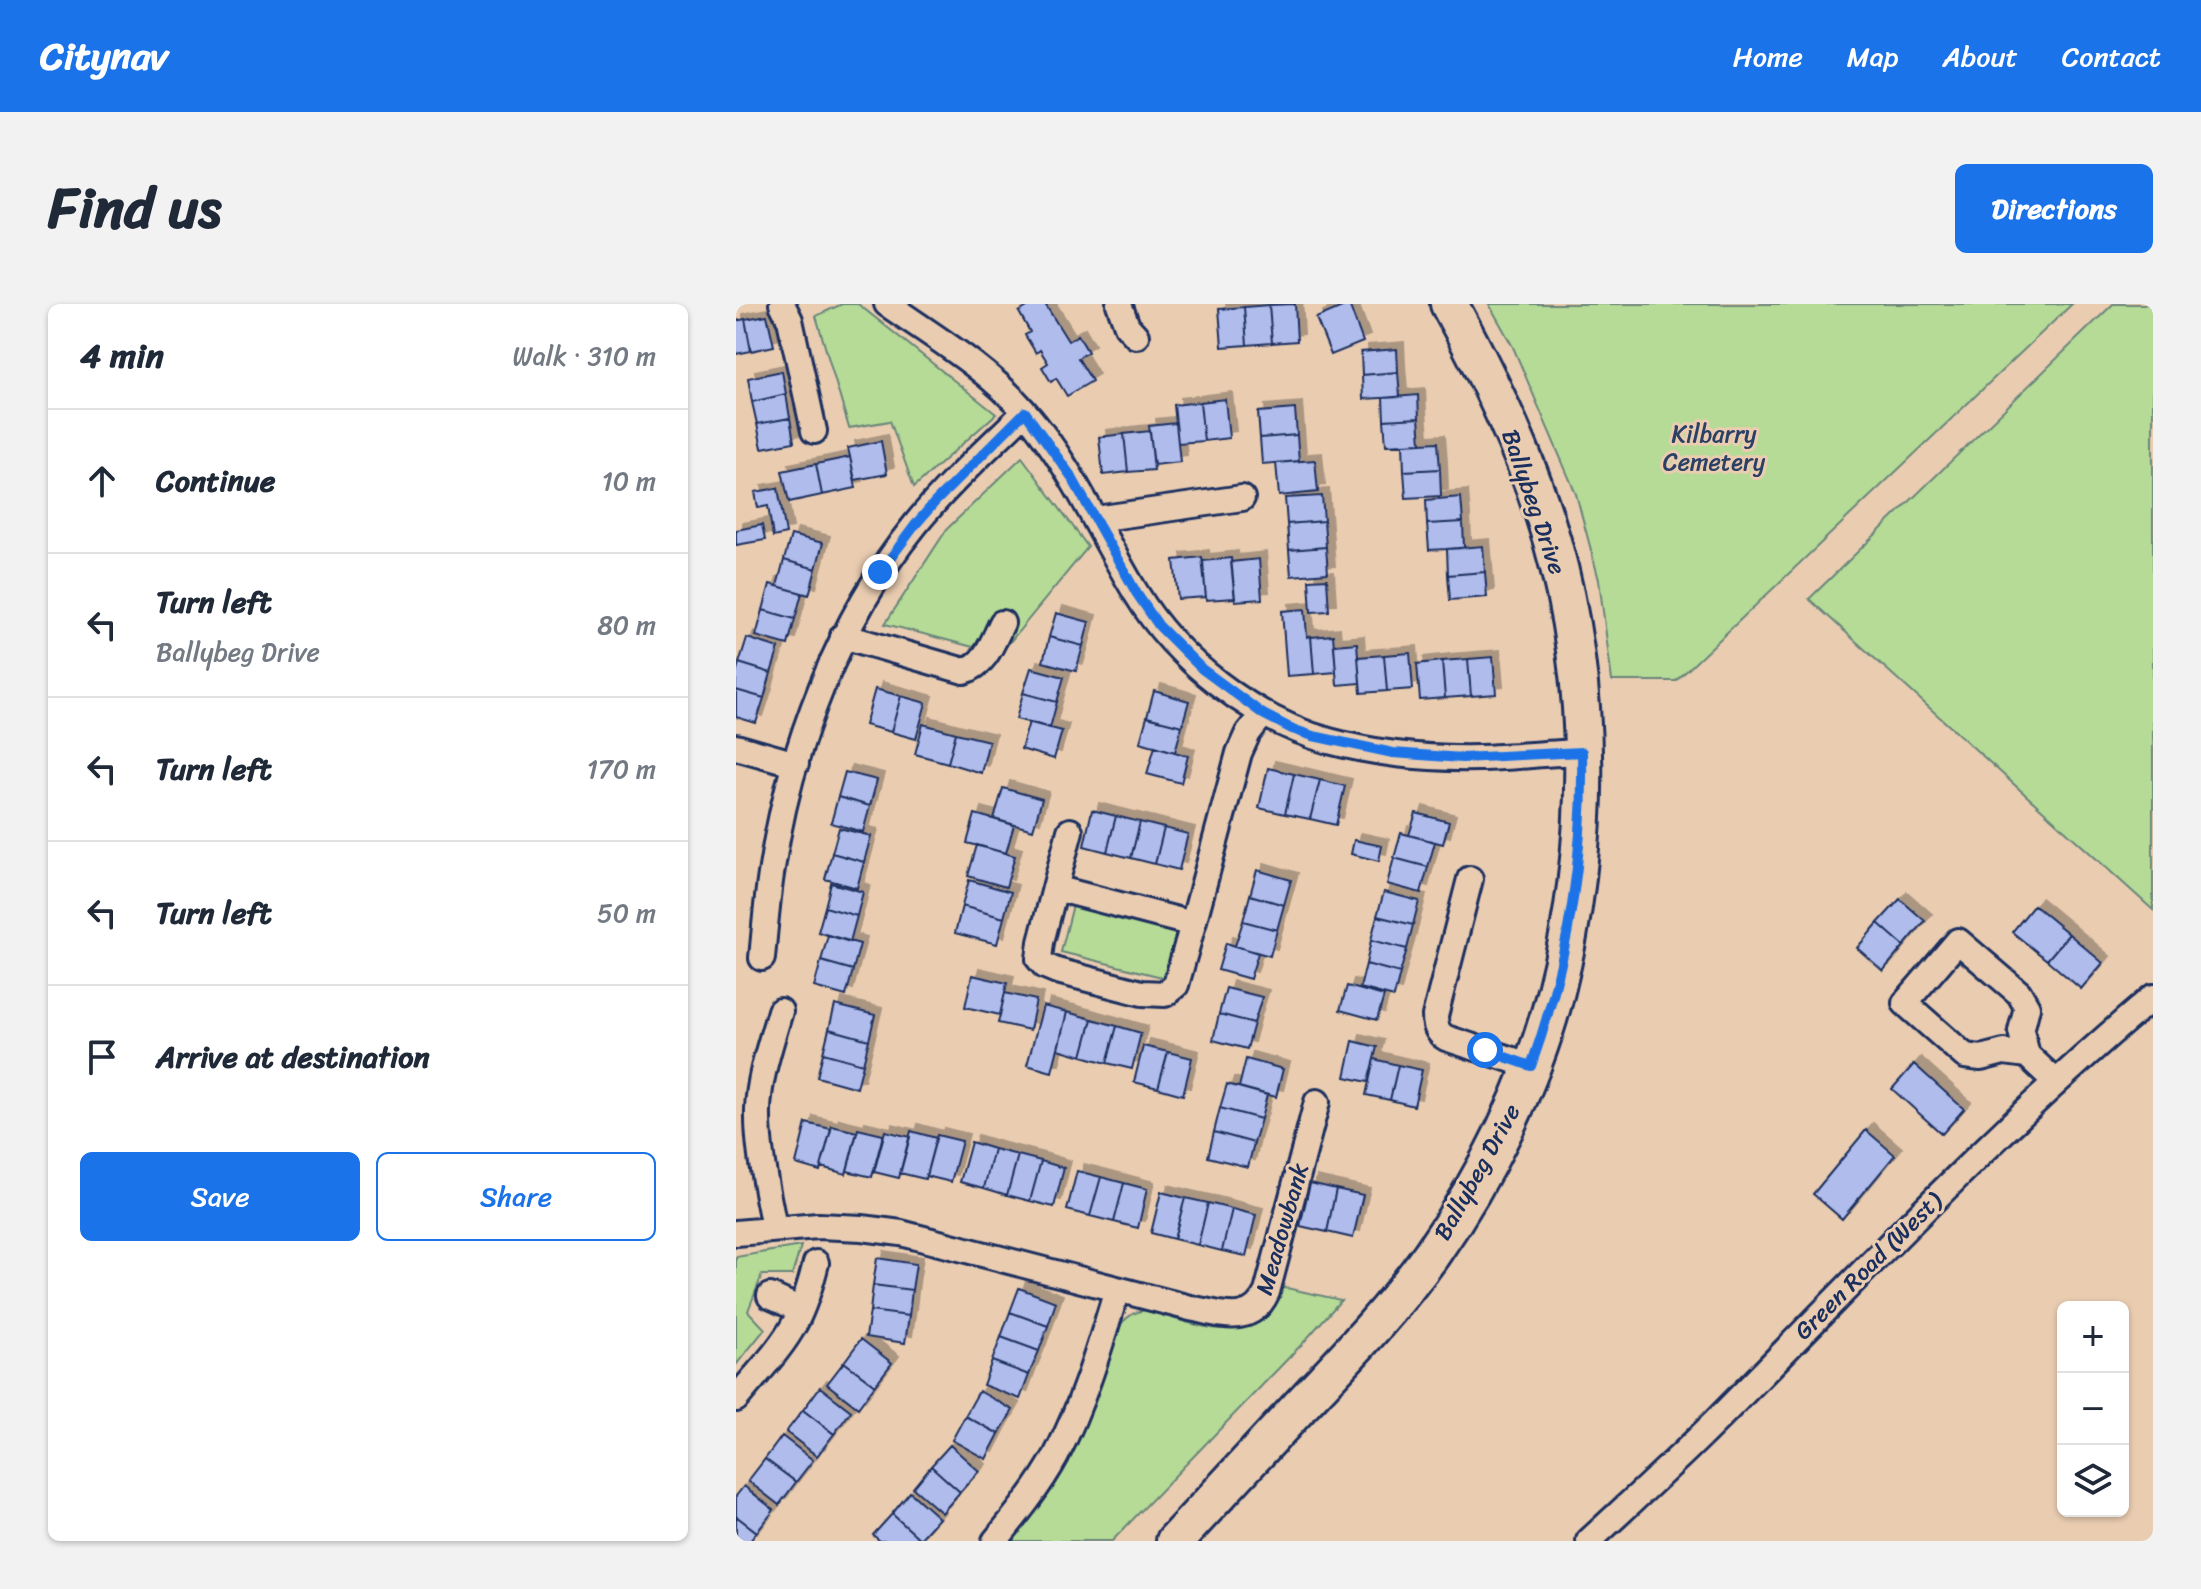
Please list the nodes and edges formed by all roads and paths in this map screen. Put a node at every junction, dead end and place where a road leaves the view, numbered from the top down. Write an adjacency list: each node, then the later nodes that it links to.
1 (887, 304): 6 (street)
2 (1119, 304): 5 (street)
3 (1449, 304): 14 (street, Ballybeg Drive)
4 (791, 307): 7 (street)
5 (1136, 336)
6 (1025, 412): 9 (street); 11 (street)
7 (814, 431)
8 (1242, 498): 9 (street)
9 (1096, 519): 12 (street)
10 (1002, 623): 11 (street)
11 (843, 636): 15 (street)
12 (1263, 714): 14 (street); 19 (street)
13 (736, 747): 15 (street)
14 (1582, 752): 24 (street, Ballybeg Drive)
15 (796, 764): 20 (street)
16 (1070, 831): 18 (street)
17 (1470, 879): 24 (street)
18 (1055, 888): 19 (street); 19 (street)
19 (1193, 924)
20 (762, 958)
21 (2153, 997): 25 (street, Green Road (West))
22 (780, 1011): 27 (street)
23 (2027, 1055): 23 (street); 25 (street)
24 (1531, 1066): 35 (street, Ballybeg Drive)
25 (2056, 1082): 36 (street, Green Road (West))
26 (1317, 1102): 30 (street, Meadowbank)
27 (774, 1228): 28 (street, Meadowbank); 30 (street, Meadowbank)
28 (736, 1233)
29 (816, 1263): 32 (street)
30 (1117, 1290): 34 (street)
31 (770, 1296): 32 (street)
32 (801, 1310): 33 (street)
33 (736, 1399)
34 (995, 1541)
35 (1175, 1541)
36 (1589, 1541)

